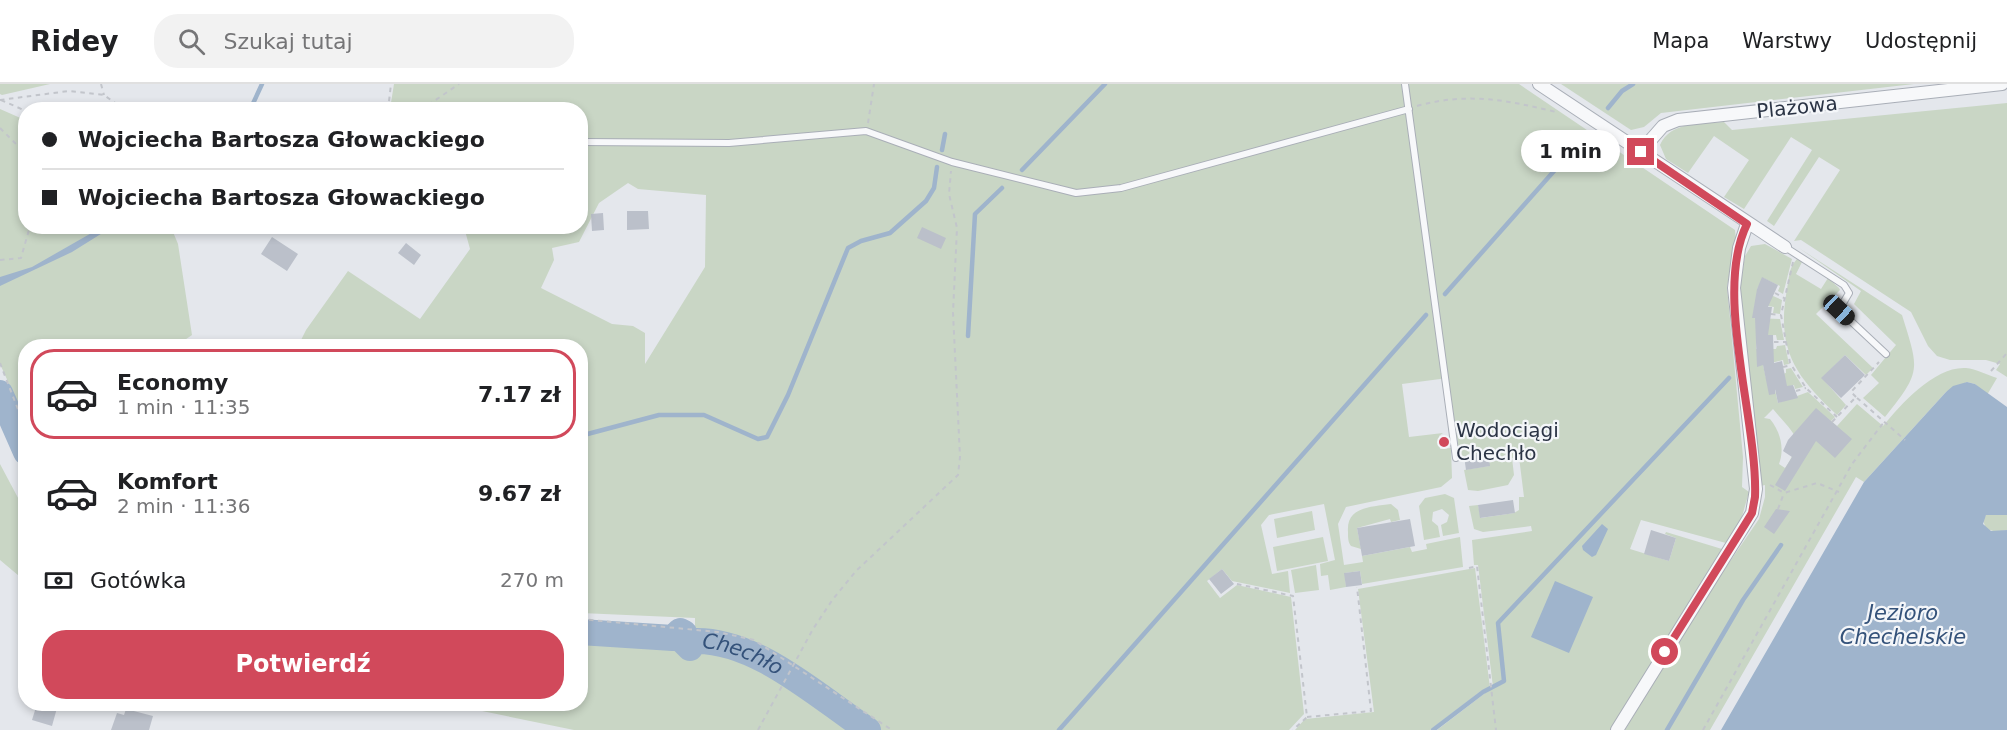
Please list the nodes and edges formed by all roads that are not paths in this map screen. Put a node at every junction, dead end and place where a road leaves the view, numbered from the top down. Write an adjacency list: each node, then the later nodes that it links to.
1 (1405, 84): 4 (lane)
2 (1539, 84): 6 (street)
3 (2002, 84): 6 (street, Plażowa)
4 (1408, 109): 5 (lane); 10 (lane)
5 (588, 142)
6 (1641, 152): 7 (street)
7 (1747, 224): 8 (street); 11 (street)
8 (1785, 247): 9 (lane)
9 (1886, 354)
10 (1456, 458)
11 (1617, 730)

